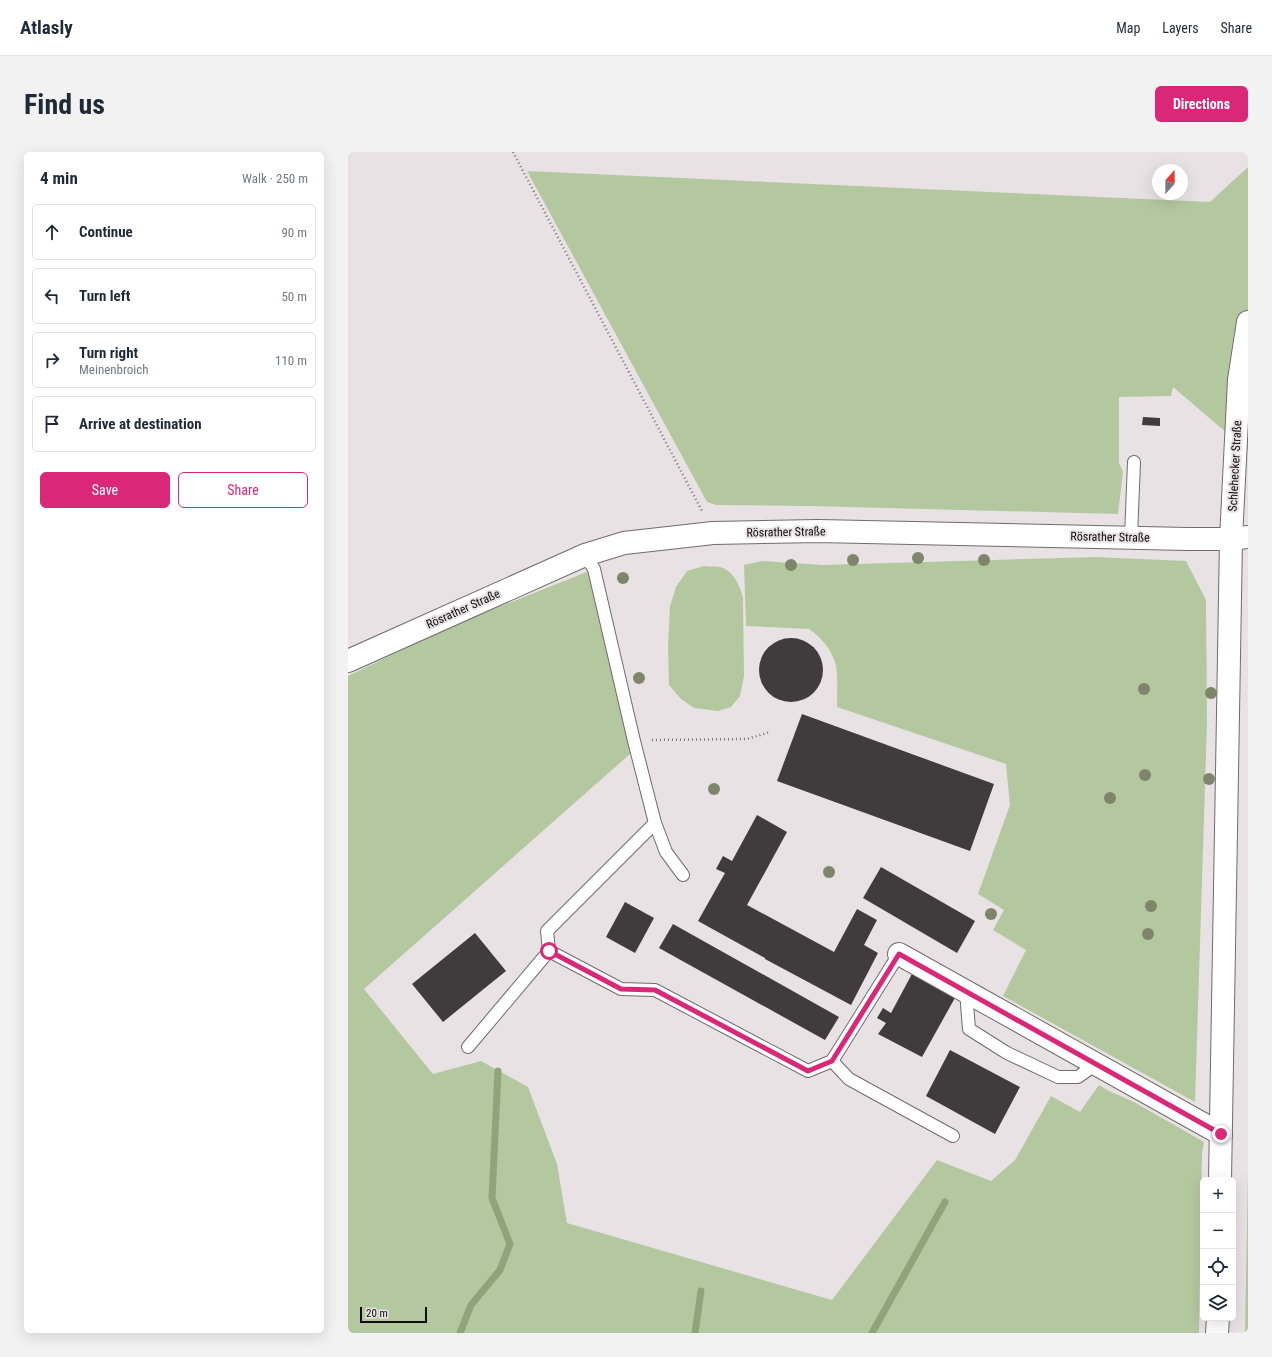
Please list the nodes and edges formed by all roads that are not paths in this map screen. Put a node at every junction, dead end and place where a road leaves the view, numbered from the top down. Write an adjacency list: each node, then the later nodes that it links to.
1 (1248, 322): 4 (street, Schlehecker Straße)
2 (1134, 462): 3 (lane)
3 (1131, 537): 4 (street, Rösrather Straße); 5 (street, Rösrather Straße)
4 (1240, 538): 15 (street, Schlehecker Straße)
5 (585, 555): 6 (street, Rösrather Straße); 7 (lane)
6 (348, 661)
7 (655, 823): 8 (lane); 9 (lane)
8 (683, 875)
9 (549, 951): 12 (lane); 13 (lane)
10 (899, 954): 11 (street); 13 (lane)
11 (966, 991): 14 (street); 14 (lane)
12 (468, 1047)
13 (832, 1061): 16 (lane)
14 (1096, 1064): 15 (street)
15 (1221, 1134): 17 (street, Schlehecker Straße)
16 (953, 1136)
17 (1220, 1177)
18 (1218, 1321): 19 (street)
19 (1217, 1333)

